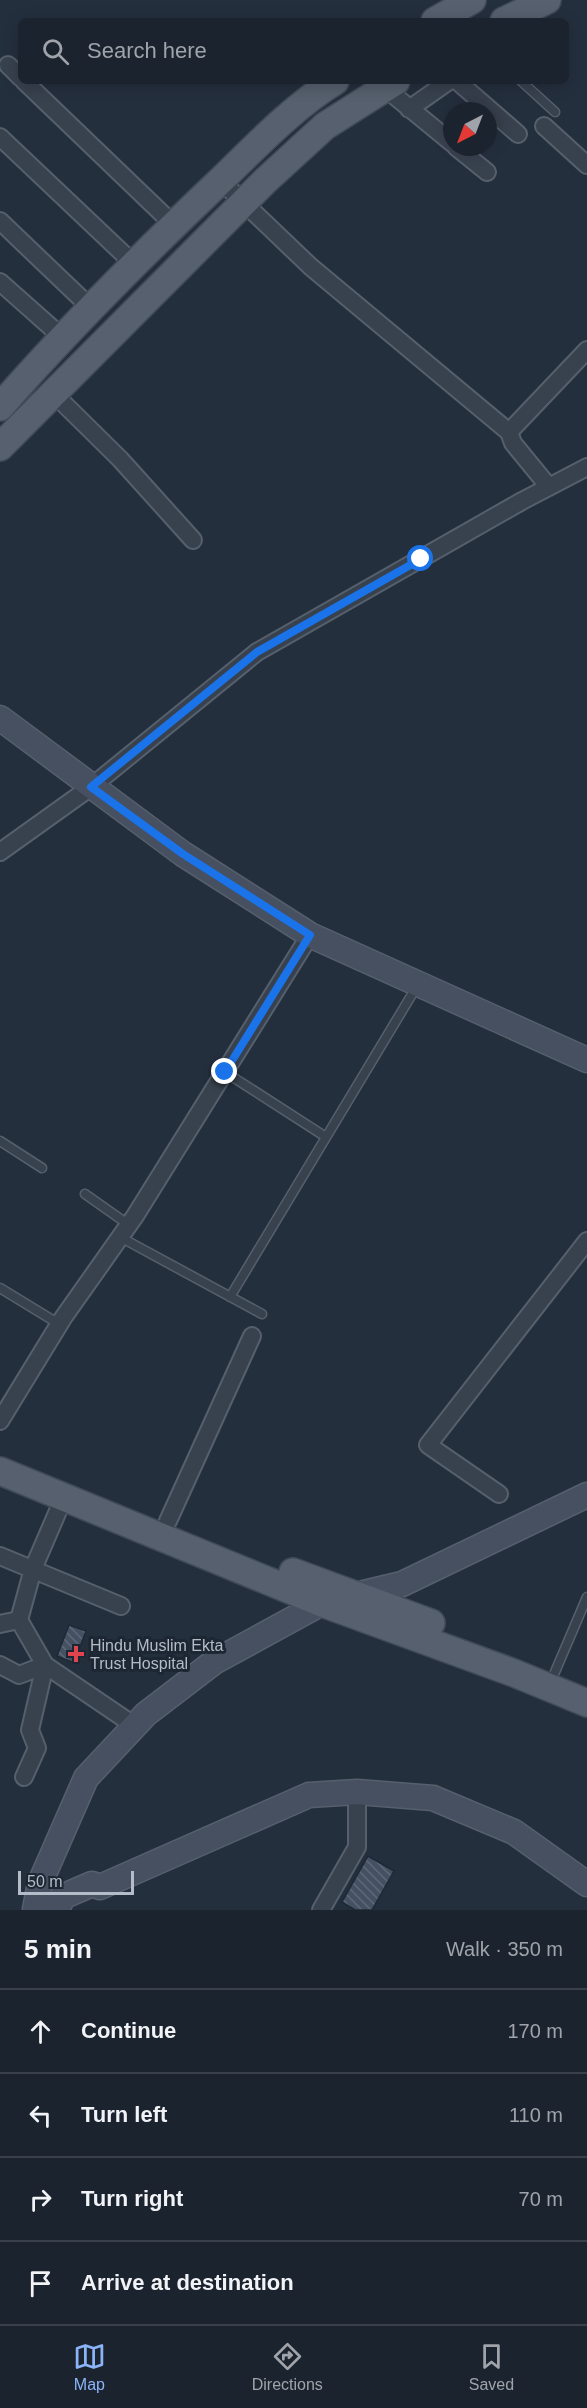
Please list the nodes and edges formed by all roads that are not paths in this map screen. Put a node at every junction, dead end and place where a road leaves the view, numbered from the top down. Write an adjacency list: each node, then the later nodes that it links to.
1 (472, 0): 3 (main road)
2 (547, 0): 4 (main road)
3 (440, 18)
4 (510, 18)
5 (8, 65): 6 (street)
6 (18, 75)
7 (27, 84): 25 (street)
8 (331, 84): 22 (main road)
9 (390, 84): 13 (street); 23 (main road)
10 (445, 84): 13 (street)
11 (460, 84): 16 (street)
12 (524, 84): 14 (lane)
13 (409, 109): 17 (street)
14 (555, 112)
15 (544, 126): 20 (street)
16 (518, 134)
17 (443, 136)
18 (0, 137): 26 (street)
19 (467, 156): 21 (street)
20 (587, 165)
21 (487, 172)
22 (220, 180): 23 (street); 25 (main road)
23 (243, 204): 31 (main road); 33 (street)
24 (0, 221): 28 (street)
25 (174, 225): 26 (main road)
26 (134, 263): 28 (main road)
27 (0, 282): 29 (street)
28 (91, 308): 29 (main road)
29 (62, 337): 32 (main road)
30 (587, 350): 33 (street)
31 (53, 393): 34 (main road); 37 (street)
32 (0, 407)
33 (509, 432): 36 (street)
34 (0, 447)
35 (587, 467): 36 (street)
36 (549, 487): 39 (street)
37 (193, 540)
38 (0, 718): 39 (street)
39 (91, 787): 40 (street); 41 (street)
40 (0, 852)
41 (310, 935): 42 (street); 44 (street)
42 (418, 984): 43 (street); 45 (lane)
43 (587, 1060)
44 (225, 1072): 45 (lane); 49 (street)
45 (326, 1137): 52 (lane)
46 (0, 1141): 47 (lane)
47 (42, 1168)
48 (85, 1194): 49 (lane)
49 (125, 1231): 52 (lane); 54 (street)
50 (587, 1241): 59 (street)
51 (0, 1288): 54 (lane)
52 (230, 1297): 53 (lane)
53 (262, 1314)
54 (60, 1324): 56 (street)
55 (252, 1335): 62 (street)
56 (0, 1421)
57 (0, 1453): 62 (main road)
58 (0, 1471): 61 (main road)
59 (499, 1494)
60 (587, 1495): 65 (street)
61 (64, 1497): 64 (street); 67 (main road)
62 (168, 1521): 65 (main road)
63 (0, 1556): 64 (street)
64 (33, 1569): 68 (street); 69 (street)
65 (355, 1594): 67 (street); 73 (main road)
66 (587, 1597): 73 (lane)
67 (322, 1603): 75 (main road); 76 (street)
68 (121, 1606)
69 (19, 1620): 70 (street); 72 (street)
70 (0, 1624)
71 (0, 1665): 72 (street)
72 (45, 1665): 76 (street); 77 (street)
73 (555, 1672): 74 (main road)
74 (587, 1685)
75 (587, 1703)
76 (135, 1726): 82 (street)
77 (24, 1777)
78 (357, 1792): 79 (street); 80 (street); 83 (street)
79 (587, 1884)
80 (54, 1907)
81 (25, 1910): 82 (street)
82 (35, 1910)
83 (321, 1910)

